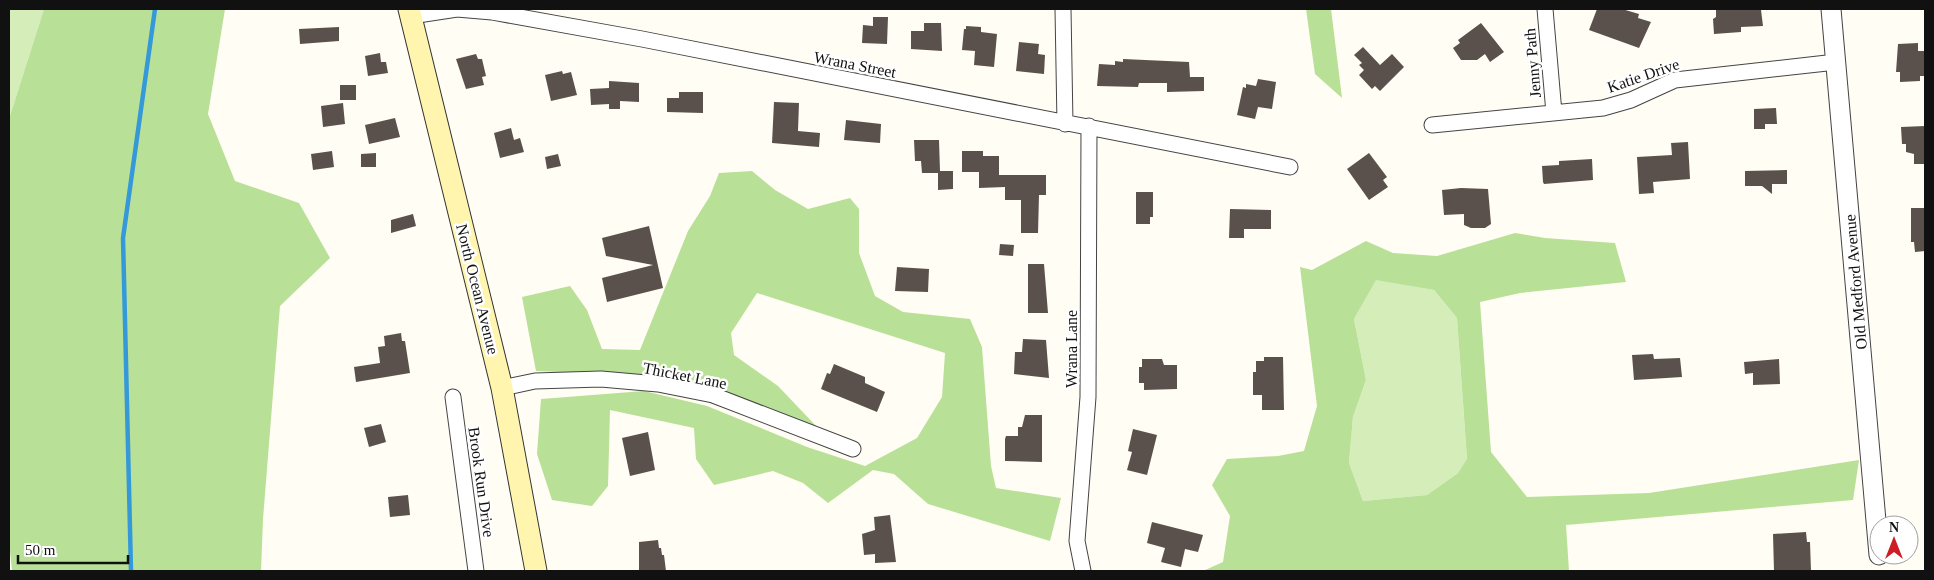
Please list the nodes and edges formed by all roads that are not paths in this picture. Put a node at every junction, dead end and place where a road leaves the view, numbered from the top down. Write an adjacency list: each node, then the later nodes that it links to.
1 (1063, 9): 7 (street)
2 (1544, 9): 6 (street, Jenny Path)
3 (1831, 9): 5 (street, Old Medford Avenue)
4 (410, 12): 7 (street, Wrana Street); 11 (main road, North Ocean Avenue)
5 (1836, 62): 6 (street, Katie Drive); 14 (street, Old Medford Avenue)
6 (1554, 113): 8 (street, Katie Drive)
7 (1065, 124): 9 (street, Wrana Street)
8 (1432, 125)
9 (1089, 126): 10 (street, Wrana Street); 17 (street, Wrana Lane)
10 (1290, 167)
11 (502, 388): 13 (street, Thicket Lane); 16 (main road, North Ocean Avenue)
12 (453, 397): 15 (street, Brook Run Drive)
13 (853, 449)
14 (1876, 515)
15 (476, 571)
16 (536, 571)
17 (1083, 571)

